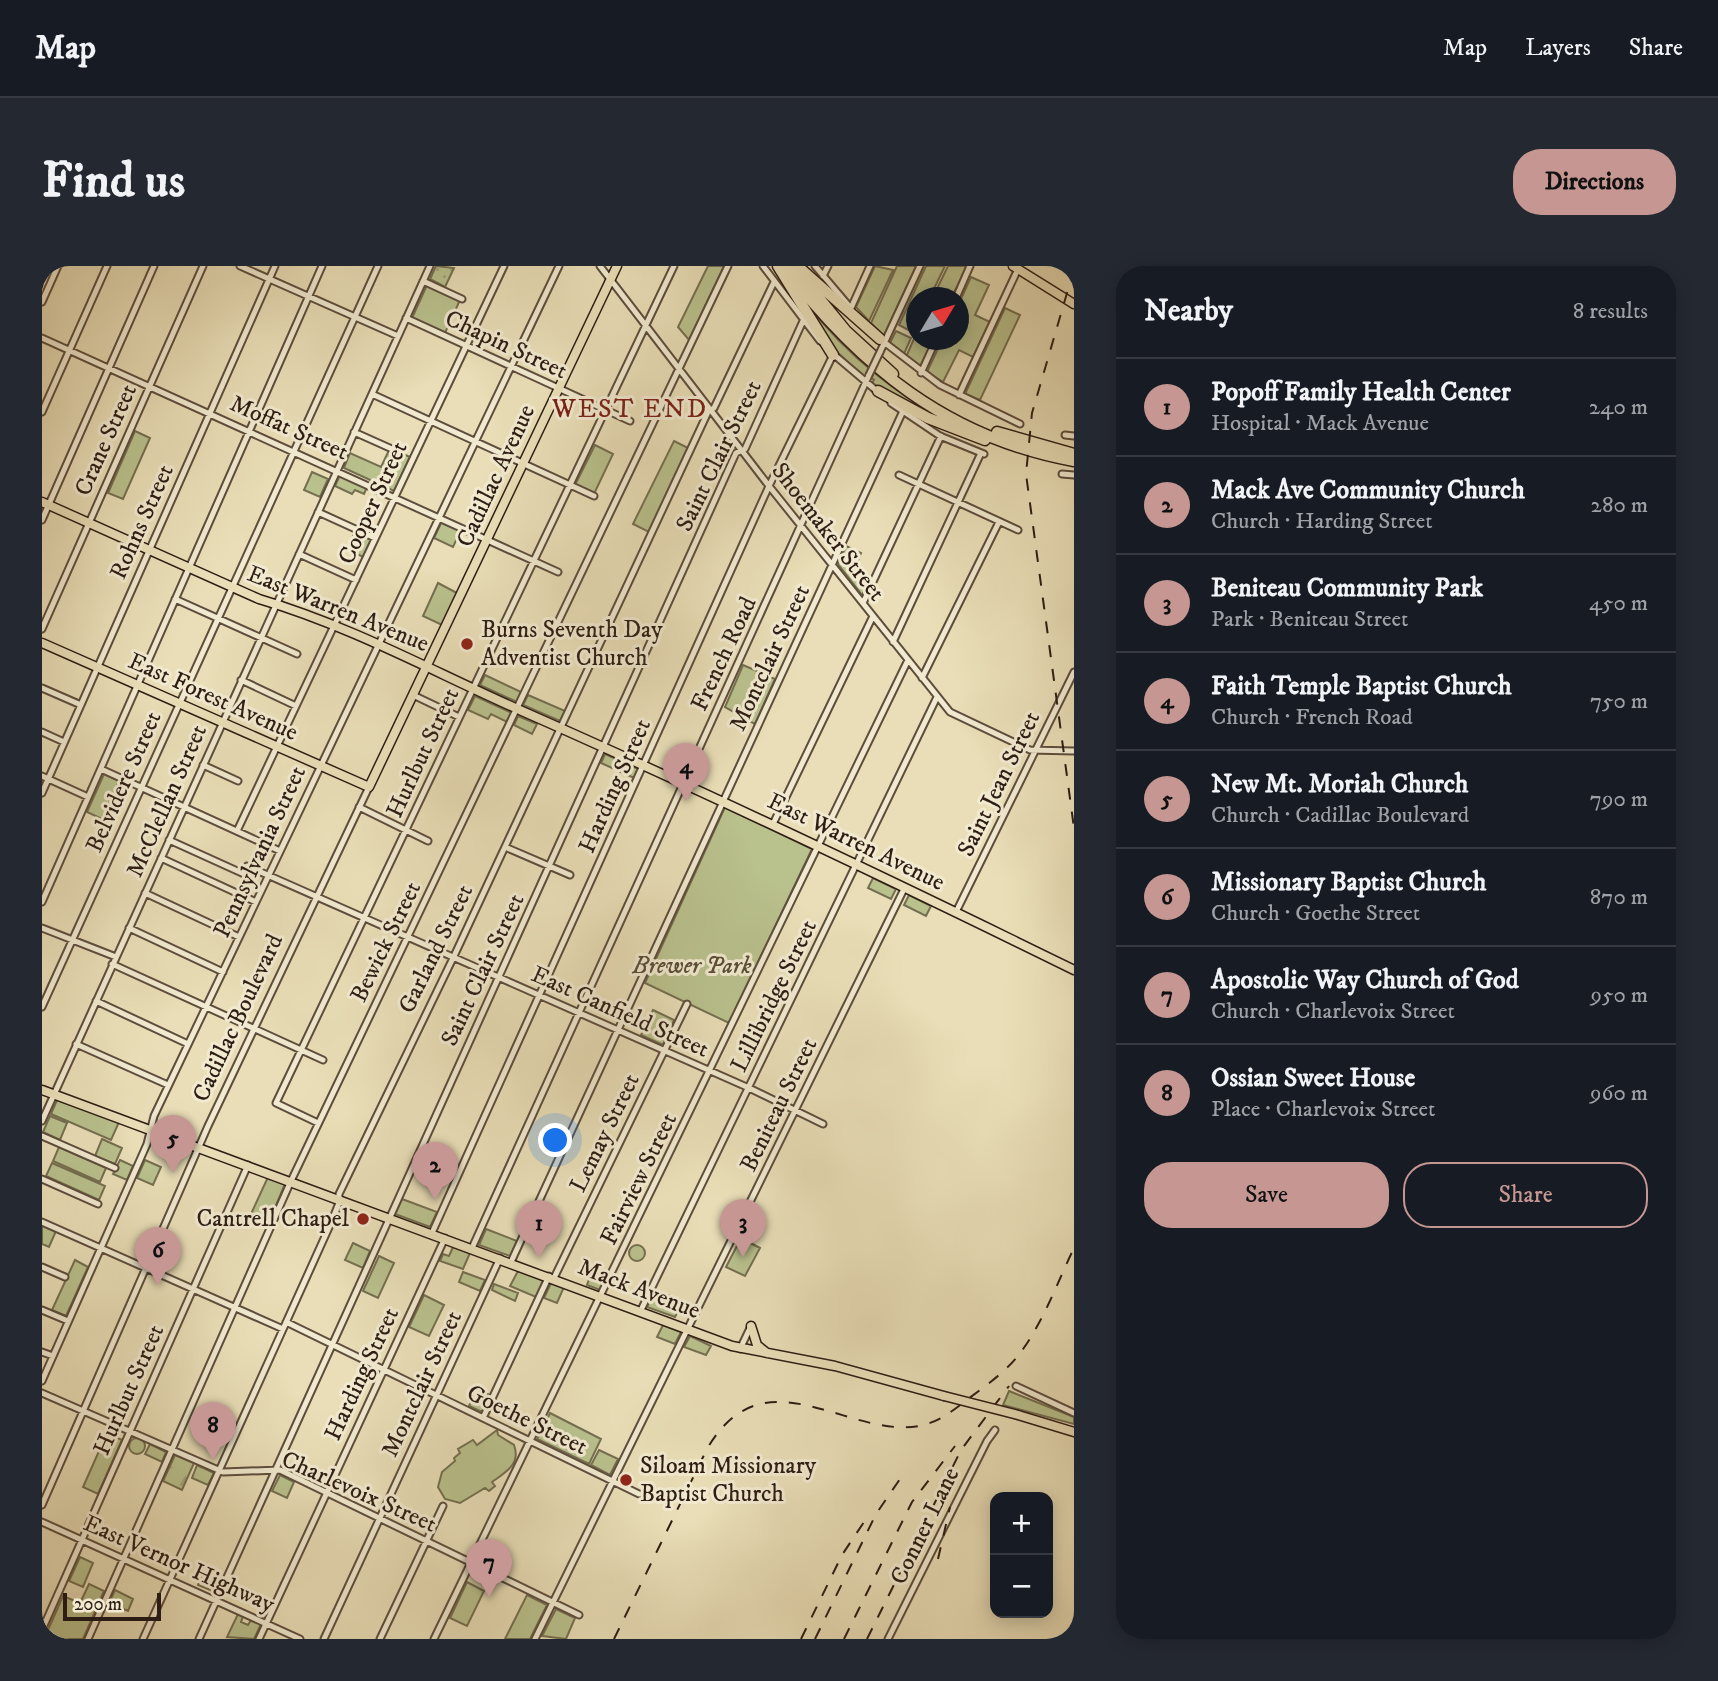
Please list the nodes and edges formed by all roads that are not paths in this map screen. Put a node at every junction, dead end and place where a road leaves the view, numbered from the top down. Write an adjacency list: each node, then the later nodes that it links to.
1 (58, 266): 35 (street)
2 (107, 266): 46 (street)
3 (154, 266): 50 (street)
4 (203, 266): 54 (street, Crane Street)
5 (240, 266): 28 (street)
6 (275, 266): 28 (street, Rohns Street)
7 (322, 266): 33 (street)
8 (378, 266): 38 (street, Belvidere Street)
9 (430, 266): 30 (street, McClellan Street)
10 (504, 266): 45 (street, Cooper Street)
11 (558, 266): 49 (street, Pennsylvania Street)
12 (600, 266): 29 (street, Shoemaker Street)
13 (617, 266): 29 (main road, Cadillac Avenue)
14 (674, 266): 41 (street, Hurlbut Street)
15 (728, 266): 51 (street, Bewick Street)
16 (763, 266): 31 (street)
17 (778, 266): 48 (highway)
18 (783, 266): 74 (highway)
19 (793, 266): 74 (highway)
20 (799, 266): 44 (highway)
21 (815, 266): 27 (street)
22 (828, 266): 27 (street)
23 (870, 266): 37 (street)
24 (920, 266): 44 (street, French Road)
25 (970, 266): 32 (street)
26 (1016, 267): 36 (main road); 58 (street)
27 (823, 276): 37 (street)
28 (269, 279): 33 (street); 63 (street, Rohns Street)
29 (611, 280): 41 (street, Shoemaker Street); 55 (main road, Cadillac Avenue)
30 (423, 281): 34 (street); 39 (street, McClellan Street)
31 (774, 282): 40 (street); 60 (street, Garland Street)
32 (961, 287)
33 (308, 296): 38 (street); 67 (street)
34 (462, 299)
35 (42, 302)
36 (1074, 304)
37 (851, 308): 44 (street)
38 (355, 316): 42 (street); 76 (street, Belvidere Street)
39 (406, 318): 42 (street, McClellan Street); 45 (street, Chapin Street)
40 (803, 321): 48 (street); 77 (street, Saint Clair Street)
41 (646, 325): 51 (street, Shoemaker Street); 59 (street, Hurlbut Street)
42 (398, 336): 57 (street, McClellan Street)
43 (42, 338): 46 (street, Moffat Street)
44 (882, 341): 52 (street); 53 (street, French Road, bridge)
45 (466, 346): 49 (street, Chapin Street); 64 (street, Cooper Street)
46 (69, 350): 50 (street, Moffat Street); 62 (street)
47 (931, 350): 52 (street)
48 (833, 355): 53 (street); 87 (street, Harding Street)
49 (511, 366): 55 (street, Chapin Street); 72 (street, Pennsylvania Street)
50 (109, 368): 54 (street, Moffat Street); 90 (street)
51 (680, 369): 60 (street, Shoemaker Street); 135 (street, Bewick Street)
52 (921, 373): 58 (street)
53 (866, 382): 56 (street); 97 (street, French Road)
54 (149, 385): 63 (street, Moffat Street); 95 (street, Crane Street)
55 (559, 388): 59 (street, Chapin Street); 80 (main road, Cadillac Avenue)
56 (878, 391): 61 (street); 74 (highway)
57 (372, 394): 64 (street); 68 (street, McClellan Street)
58 (960, 396): 66 (street)
59 (606, 410): 65 (street, Chapin Street); 86 (street, Hurlbut Street)
60 (711, 410): 77 (street, Shoemaker Street); 138 (street, Garland Street)
61 (903, 411): 70 (street); 104 (street, Montclair Street)
62 (42, 412)
63 (210, 412): 67 (street, Moffat Street); 101 (street, Rohns Street)
64 (431, 421): 72 (street); 88 (street, Cooper Street)
65 (630, 421)
66 (1020, 424)
67 (250, 429): 76 (street, Moffat Street); 105 (street)
68 (355, 432): 75 (street); 81 (street, McClellan Street)
69 (1065, 435): 71 (street)
70 (941, 436): 85 (street); 91 (street)
71 (1074, 436)
72 (475, 441): 80 (street); 93 (street, Pennsylvania Street)
73 (1074, 447): 74 (highway)
74 (1033, 448): 78 (highway); 79 (highway)
75 (392, 449)
76 (294, 450): 81 (street, Moffat Street); 108 (street, Belvidere Street)
77 (741, 450): 87 (street, Shoemaker Street); 142 (street, Saint Clair Street)
78 (1074, 454)
79 (1074, 461)
80 (523, 463): 86 (street); 100 (main road, Cadillac Avenue)
81 (337, 470): 88 (street, Moffat Street); 92 (street, McClellan Street)
82 (1062, 474): 83 (street)
83 (1074, 475)
84 (902, 477): 85 (street)
85 (918, 484): 91 (street); 110 (street)
86 (570, 485): 89 (street); 103 (street, Hurlbut Street)
87 (769, 486): 97 (street, Shoemaker Street); 146 (street, Harding Street)
88 (395, 496): 93 (street, Moffat Street); 99 (street, Cooper Street)
89 (594, 496)
90 (45, 503): 94 (street); 95 (main road, East Warren Avenue)
91 (957, 503): 96 (street); 117 (street)
92 (318, 512): 99 (street); 102 (street, McClellan Street)
93 (439, 516): 100 (street, Moffat Street); 119 (street, Pennsylvania Street)
94 (42, 520)
95 (89, 522): 101 (main road, East Warren Avenue); 115 (street, Crane Street)
96 (999, 522): 98 (street); 125 (street)
97 (801, 526): 104 (street, Shoemaker Street); 151 (street, French Road)
98 (1018, 530)
99 (375, 538): 107 (street, Cooper Street)
100 (487, 538): 103 (street, Moffat Street); 122 (main road, Cadillac Avenue)
101 (149, 549): 105 (main road, East Warren Avenue); 123 (street, Rohns Street)
102 (299, 554): 107 (street); 111 (street, McClellan Street)
103 (534, 561): 106 (street, Moffat Street); 129 (street, Hurlbut Street)
104 (832, 565): 110 (street, Shoemaker Street); 156 (street, Montclair Street)
105 (189, 567): 108 (main road, East Warren Avenue); 109 (street)
106 (558, 572)
107 (356, 580): 114 (street, Cooper Street)
108 (232, 587): 111 (main road, East Warren Avenue); 113 (street, Belvidere Street)
109 (175, 599): 113 (street); 127 (street)
110 (863, 603): 112 (street, Shoemaker Street)
111 (276, 604): 114 (main road, East Warren Avenue); 116 (street, McClellan Street)
112 (873, 616): 117 (street, Shoemaker Street); 159 (street)
113 (217, 618): 116 (street); 132 (street, Belvidere Street)
114 (335, 625): 119 (main road, East Warren Avenue); 134 (street, Cooper Street)
115 (42, 629)
116 (261, 638): 120 (street); 126 (street, McClellan Street)
117 (893, 642): 121 (street, Shoemaker Street)
118 (42, 643): 123 (main road, East Forest Avenue)
119 (379, 644): 122 (main road, East Warren Avenue); 147 (street, Pennsylvania Street)
120 (297, 654)
121 (908, 660): 125 (street, Shoemaker Street); 164 (street, Fairview Street)
122 (427, 666): 129 (main road, East Warren Avenue); 130 (main road, Cadillac Boulevard)
123 (97, 667): 127 (main road, East Forest Avenue); 133 (street, Rohns Street)
124 (1074, 672): 143 (street, Saint Jean Street)
125 (922, 678): 131 (street, Shoemaker Street)
126 (241, 680): 134 (street); 137 (street, McClellan Street)
127 (138, 685): 132 (main road, East Forest Avenue); 148 (street)
128 (42, 688): 133 (street)
129 (473, 688): 135 (main road, East Warren Avenue); 136 (street, Hurlbut Street)
130 (413, 695): 136 (street); 153 (main road, Cadillac Boulevard)
131 (937, 697): 143 (street, Shoemaker Street); 168 (street, Lillibridge Street)
132 (179, 703): 137 (main road, East Forest Avenue); 152 (street, Belvidere Street)
133 (80, 705): 140 (street, Rohns Street)
134 (296, 706): 141 (street, Cooper Street)
135 (517, 709): 138 (main road, East Warren Avenue); 184 (street, Bewick Street)
136 (459, 717): 160 (street, Hurlbut Street)
137 (222, 722): 141 (main road, East Forest Avenue); 145 (street, McClellan Street)
138 (560, 728): 142 (main road, East Warren Avenue); 165 (street, Garland Street)
139 (42, 732): 140 (street)
140 (64, 742): 149 (street, Rohns Street)
141 (277, 746): 147 (main road, East Forest Avenue); 161 (street, Cooper Street)
142 (603, 747): 146 (main road, East Warren Avenue); 170 (street, Saint Clair Street)
143 (1034, 751): 144 (street, Shoemaker Street); 179 (street, Saint Jean Street)
144 (1074, 751)
145 (203, 765): 150 (street); 157 (street, McClellan Street)
146 (644, 765): 151 (main road, East Warren Avenue); 192 (street, Harding Street)
147 (321, 766): 153 (main road, East Forest Avenue); 166 (street, Pennsylvania Street)
148 (101, 769): 152 (street); 155 (street)
149 (45, 778): 154 (street, Rohns Street); 155 (street)
150 (238, 781)
151 (684, 782): 156 (main road, East Warren Avenue); 197 (street, French Road)
152 (141, 787): 157 (street); 185 (street, Belvidere Street)
153 (369, 787): 158 (street, Cadillac Boulevard)
154 (42, 793)
155 (88, 797): 177 (street)
156 (724, 800): 159 (main road, East Warren Avenue); 199 (street, Montclair Street)
157 (184, 807): 161 (street); 162 (street, McClellan Street)
158 (359, 807): 160 (street); 176 (street, Cadillac Boulevard)
159 (773, 824): 164 (main road, East Warren Avenue)
160 (405, 830): 163 (street); 180 (street, Hurlbut Street)
161 (237, 831): 166 (street)
162 (169, 840): 167 (street, McClellan Street); 171 (street)
163 (428, 841)
164 (820, 846): 168 (main road, East Warren Avenue); 205 (street, Fairview Street)
165 (505, 847): 170 (street); 186 (street, Garland Street)
166 (280, 851): 173 (street, Pennsylvania Street)
167 (161, 858): 175 (street, McClellan Street); 178 (street)
168 (857, 863): 174 (main road, East Warren Avenue); 207 (street, Lillibridge Street)
169 (247, 866): 173 (street, East Canfield Street)
170 (550, 866): 172 (street); 191 (street, Saint Clair Street)
171 (244, 874)
172 (570, 875)
173 (268, 876): 176 (street, East Canfield Street); 178 (street, Pennsylvania Street)
174 (905, 887): 179 (main road, East Warren Avenue); 210 (street, Beniteau Street)
175 (145, 893): 182 (street, McClellan Street); 183 (street)
176 (317, 896): 180 (street, East Canfield Street); 198 (street, Cadillac Boulevard)
177 (42, 902)
178 (256, 902): 183 (street, Pennsylvania Street)
179 (956, 912): 189 (main road, East Warren Avenue)
180 (363, 918): 184 (street, East Canfield Street); 202 (street, Hurlbut Street)
181 (42, 928): 185 (street)
182 (129, 928): 187 (street, McClellan Street); 190 (street)
183 (239, 937): 190 (street, Pennsylvania Street)
184 (407, 937): 186 (street, East Canfield Street); 212 (street, Bewick Street)
185 (72, 939): 187 (street); 195 (street, Belvidere Street)
186 (452, 956): 191 (street, East Canfield Street); 221 (street, Garland Street)
187 (116, 957): 188 (street, McClellan Street)
188 (112, 964): 193 (street, McClellan Street); 196 (street)
189 (1074, 970)
190 (223, 972): 196 (street, Pennsylvania Street)
191 (499, 976): 192 (street, East Canfield Street); 223 (street, Saint Clair Street)
192 (540, 995): 197 (street, East Canfield Street); 225 (street, Harding Street)
193 (96, 1001): 200 (street, McClellan Street); 201 (street)
194 (687, 1004): 203 (street, Lemay Street)
195 (42, 1007)
196 (205, 1007): 198 (street); 201 (street, Pennsylvania Street)
197 (579, 1013): 199 (street, East Canfield Street); 228 (street, French Road)
198 (255, 1029): 202 (street); 216 (street, Cadillac Boulevard)
199 (618, 1030): 203 (street, East Canfield Street); 230 (street, Montclair Street)
200 (76, 1044): 206 (street); 209 (street, McClellan Street)
201 (188, 1044): 206 (street, Pennsylvania Street)
202 (301, 1050): 204 (street); 212 (street, Hurlbut Street)
203 (664, 1050): 205 (street, East Canfield Street); 234 (street, Lemay Street)
204 (323, 1060)
205 (711, 1071): 207 (street, East Canfield Street); 236 (street, Fairview Street)
206 (168, 1086): 214 (street, Pennsylvania Street)
207 (748, 1088): 210 (street, East Canfield Street); 239 (street, Lillibridge Street)
208 (42, 1090): 209 (main road, Mack Avenue)
209 (54, 1094): 211 (street, McClellan Street); 214 (main road, Mack Avenue)
210 (795, 1110): 213 (street, East Canfield Street); 243 (street, Beniteau Street)
211 (42, 1121)
212 (318, 1123): 220 (street, Bewick Street)
213 (823, 1124)
214 (150, 1129): 216 (main road, Mack Avenue); 227 (street, Pennsylvania Street)
215 (42, 1136): 218 (street)
216 (199, 1147): 217 (main road, Mack Avenue); 232 (street, Cadillac Boulevard)
217 (248, 1165): 220 (main road, Mack Avenue); 235 (street, Hurlbut Street)
218 (115, 1168)
219 (42, 1179): 222 (street)
220 (290, 1181): 221 (main road, Mack Avenue); 237 (street, Bewick Street)
221 (339, 1199): 223 (main road, Mack Avenue); 241 (street, Garland Street)
222 (98, 1204)
223 (390, 1218): 225 (main road, Mack Avenue); 244 (street, Saint Clair Street)
224 (42, 1222): 227 (street, Goethe Street)
225 (432, 1233): 226 (main road, Mack Avenue)
226 (444, 1238): 228 (main road, Mack Avenue); 249 (street, Harding Street)
227 (101, 1248): 232 (street, Goethe Street); 240 (street, Pennsylvania Street)
228 (472, 1248): 229 (main road, Mack Avenue)
229 (500, 1258): 230 (main road, Mack Avenue); 253 (street, Montclair Street)
230 (512, 1262): 234 (main road, Mack Avenue)
231 (42, 1267): 233 (street)
232 (147, 1268): 235 (street, Goethe Street); 254 (street, Cadillac Boulevard)
233 (65, 1277)
234 (552, 1277): 236 (main road, Mack Avenue); 256 (street, Lemay Street)
235 (193, 1289): 237 (street, Goethe Street); 258 (street, Hurlbut Street)
236 (602, 1296): 239 (main road, Mack Avenue); 260 (street, Fairview Street)
237 (235, 1307): 241 (street, Goethe Street); 261 (street, Bewick Street)
238 (42, 1310): 240 (street)
239 (641, 1310): 243 (main road, Mack Avenue)
240 (68, 1321): 248 (street, Pennsylvania Street)
241 (285, 1325): 244 (street, Goethe Street); 262 (street, Garland Street)
242 (751, 1326): 245 (street); 247 (main road)
243 (688, 1328): 245 (main road, Mack Avenue); 264 (street, Beniteau Street)
244 (333, 1344): 249 (street, Goethe Street); 263 (street, Saint Clair Street)
245 (740, 1349): 247 (main road, Mack Avenue)
246 (42, 1352): 248 (street)
247 (770, 1355): 259 (main road, Mack Avenue, bridge)
248 (53, 1356): 250 (street, Pennsylvania Street)
249 (384, 1369): 253 (street, Goethe Street); 265 (street, Harding Street)
250 (42, 1381)
251 (1016, 1386): 255 (street)
252 (42, 1393): 254 (street, Charlevoix Street)
253 (437, 1395): 256 (street, Goethe Street); 269 (street, Montclair Street)
254 (84, 1411): 258 (street, Charlevoix Street); 267 (street, Cadillac Boulevard)
255 (1074, 1413)
256 (483, 1418): 260 (street, Goethe Street)
257 (995, 1430): 290 (street, Conner Lane)
258 (131, 1432): 261 (street, Charlevoix Street); 271 (street, Hurlbut Street)
259 (1074, 1432)
260 (531, 1441): 264 (street, Goethe Street); 274 (street, Fairview Street)
261 (172, 1450): 262 (street, Charlevoix Street); 273 (street, Bewick Street)
262 (219, 1470): 263 (street, Charlevoix Street); 275 (street, Garland Street)
263 (276, 1470): 265 (street, Charlevoix Street); 276 (street, Saint Clair Street)
264 (612, 1481): 266 (street, Goethe Street); 277 (street, Beniteau Street)
265 (327, 1492): 269 (street, Charlevoix Street); 279 (street, Harding Street)
266 (639, 1494)
267 (42, 1505)
268 (443, 1506): 272 (street)
269 (380, 1518): 272 (street, Charlevoix Street); 286 (street, Montclair Street)
270 (42, 1522): 271 (street, East Vernor Highway)
271 (82, 1540): 273 (street, East Vernor Highway); 280 (street, Hurlbut Street)
272 (426, 1540): 274 (street, Charlevoix Street); 287 (street)
273 (124, 1558): 275 (street, East Vernor Highway); 281 (street, Bewick Street)
274 (471, 1562): 277 (street, Charlevoix Street); 288 (street, Fairview Street)
275 (170, 1578): 276 (street, East Vernor Highway); 282 (street, Garland Street)
276 (217, 1599): 279 (street, East Vernor Highway); 283 (street, Saint Clair Street)
277 (553, 1602): 278 (street, Charlevoix Street); 289 (street, Beniteau Street)
278 (579, 1615)
279 (266, 1622): 284 (street, Harding Street); 285 (street, East Vernor Highway)
280 (42, 1630)
281 (88, 1639)
282 (143, 1639)
283 (199, 1639)
284 (258, 1639)
285 (300, 1639)
286 (324, 1639)
287 (380, 1639)
288 (434, 1639)
289 (535, 1639)
290 (888, 1639)

